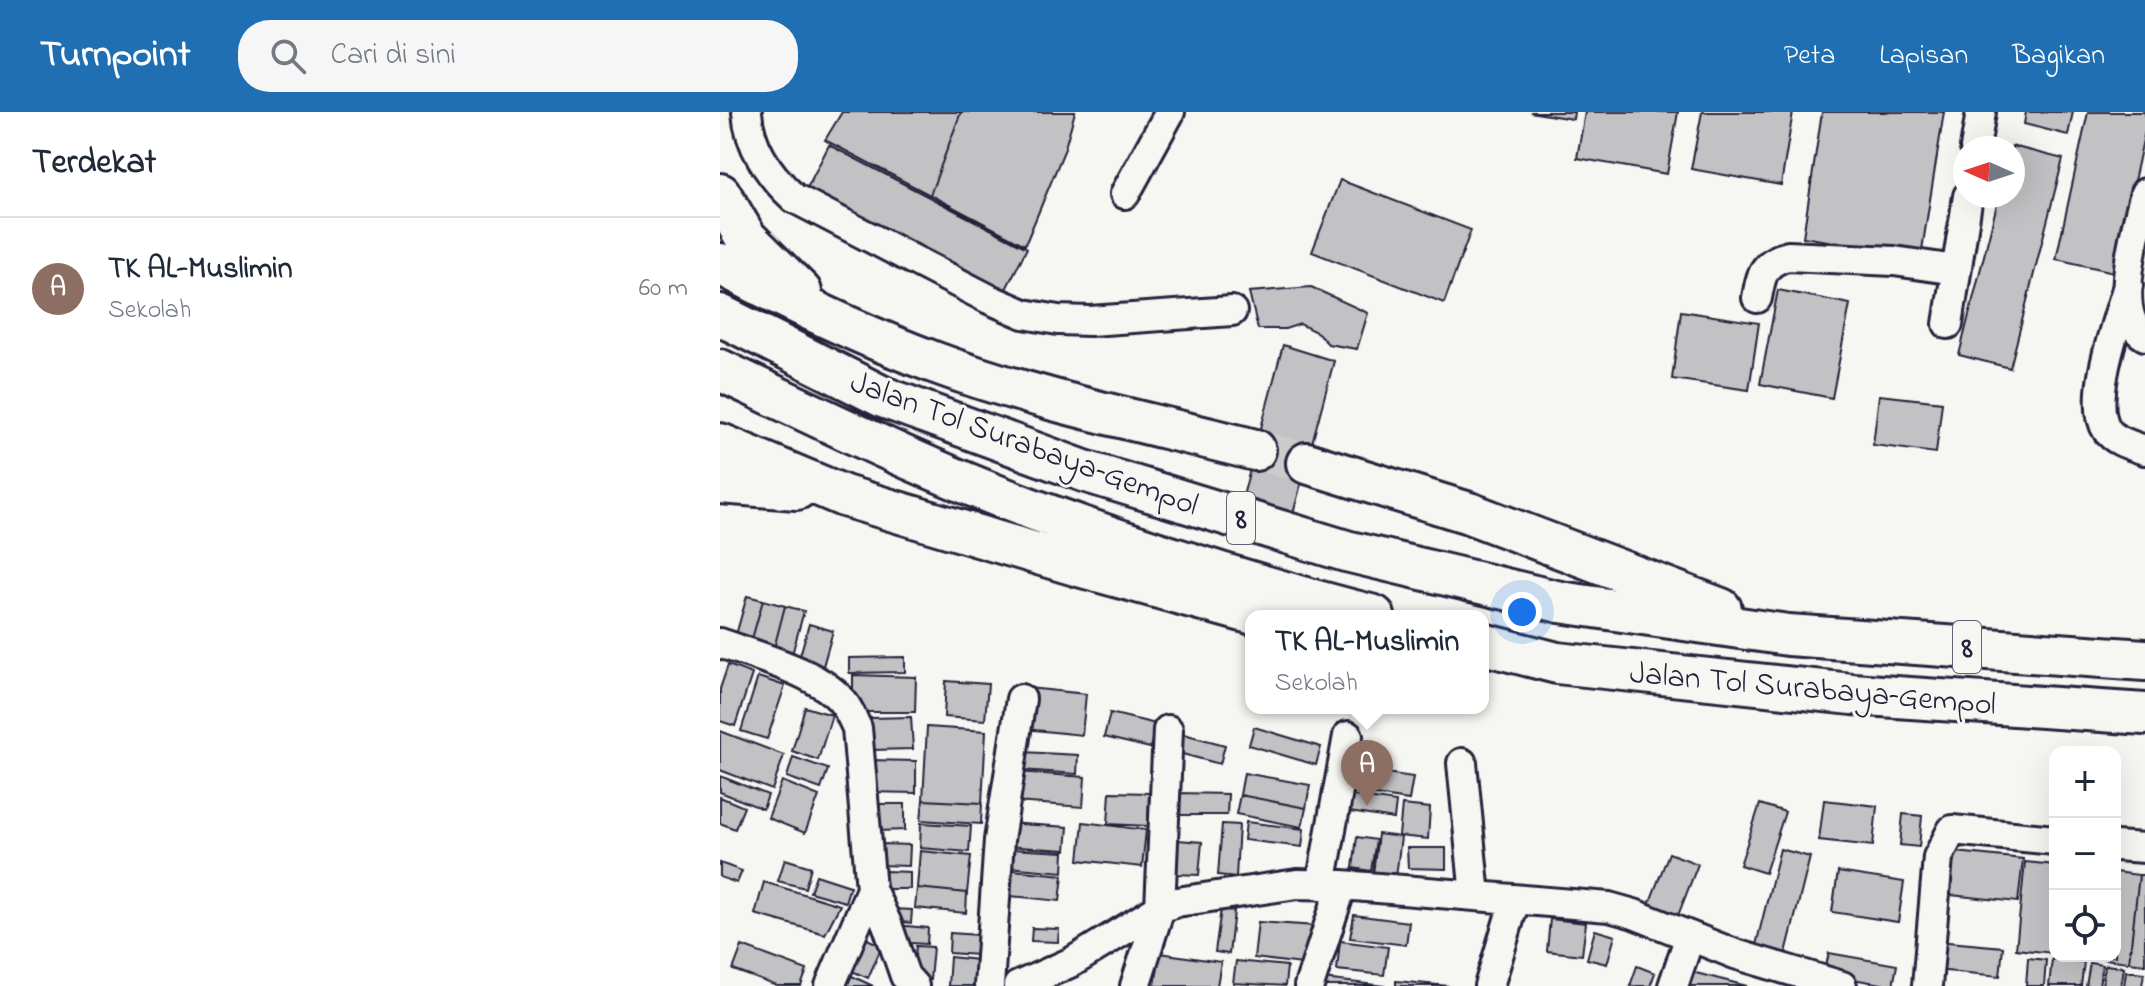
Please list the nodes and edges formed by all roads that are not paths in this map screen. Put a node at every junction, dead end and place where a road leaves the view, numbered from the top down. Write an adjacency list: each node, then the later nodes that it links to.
1 (747, 112): 13 (street)
2 (1170, 112): 7 (street)
3 (1981, 112): 4 (street)
4 (1977, 136)
5 (2145, 193): 11 (street)
6 (720, 194): 15 (highway)
7 (1125, 194)
8 (1966, 208): 10 (street)
9 (720, 264): 15 (highway)
10 (1956, 270): 12 (street); 16 (street)
11 (2128, 285): 17 (street); 21 (street)
12 (1757, 298)
13 (1232, 311)
14 (720, 315): 27 (highway, Jalan Tol Surabaya–Gempol / 8)
15 (830, 320): 20 (highway)
16 (1948, 324)
17 (2145, 336)
18 (720, 370): 25 (highway, Jalan Tol Surabaya–Gempol / 8)
19 (720, 444): 24 (highway)
20 (1255, 450)
21 (2145, 450)
22 (1307, 463): 27 (highway)
23 (720, 483): 24 (highway)
24 (844, 496): 26 (highway)
25 (1350, 610)
26 (1245, 612)
27 (1788, 635): 31 (highway, Jalan Tol Surabaya–Gempol / 8)
28 (720, 643): 42 (street)
29 (1489, 646): 32 (highway, Jalan Tol Surabaya–Gempol / 8)
30 (1489, 656): 32 (highway)
31 (2145, 660)
32 (1557, 663): 34 (highway, Jalan Tol Surabaya–Gempol / 8)
33 (1021, 699): 49 (street)
34 (2145, 714)
35 (1168, 730): 45 (street)
36 (1348, 736): 41 (street)
37 (1462, 763): 43 (street)
38 (2049, 839): 56 (street)
39 (2121, 846): 40 (street)
40 (2145, 848)
41 (1332, 885): 43 (street); 45 (street); 52 (street)
42 (871, 889): 47 (street); 48 (street)
43 (1475, 896): 44 (street)
44 (1515, 900): 46 (street); 53 (street)
45 (1160, 908): 50 (street); 51 (street)
46 (1690, 936): 54 (street); 55 (street)
47 (830, 986)
48 (914, 986)
49 (989, 986)
50 (1018, 986)
51 (1135, 986)
52 (1309, 986)
53 (1489, 986)
54 (1673, 986)
55 (1842, 986)
56 (1927, 986)

